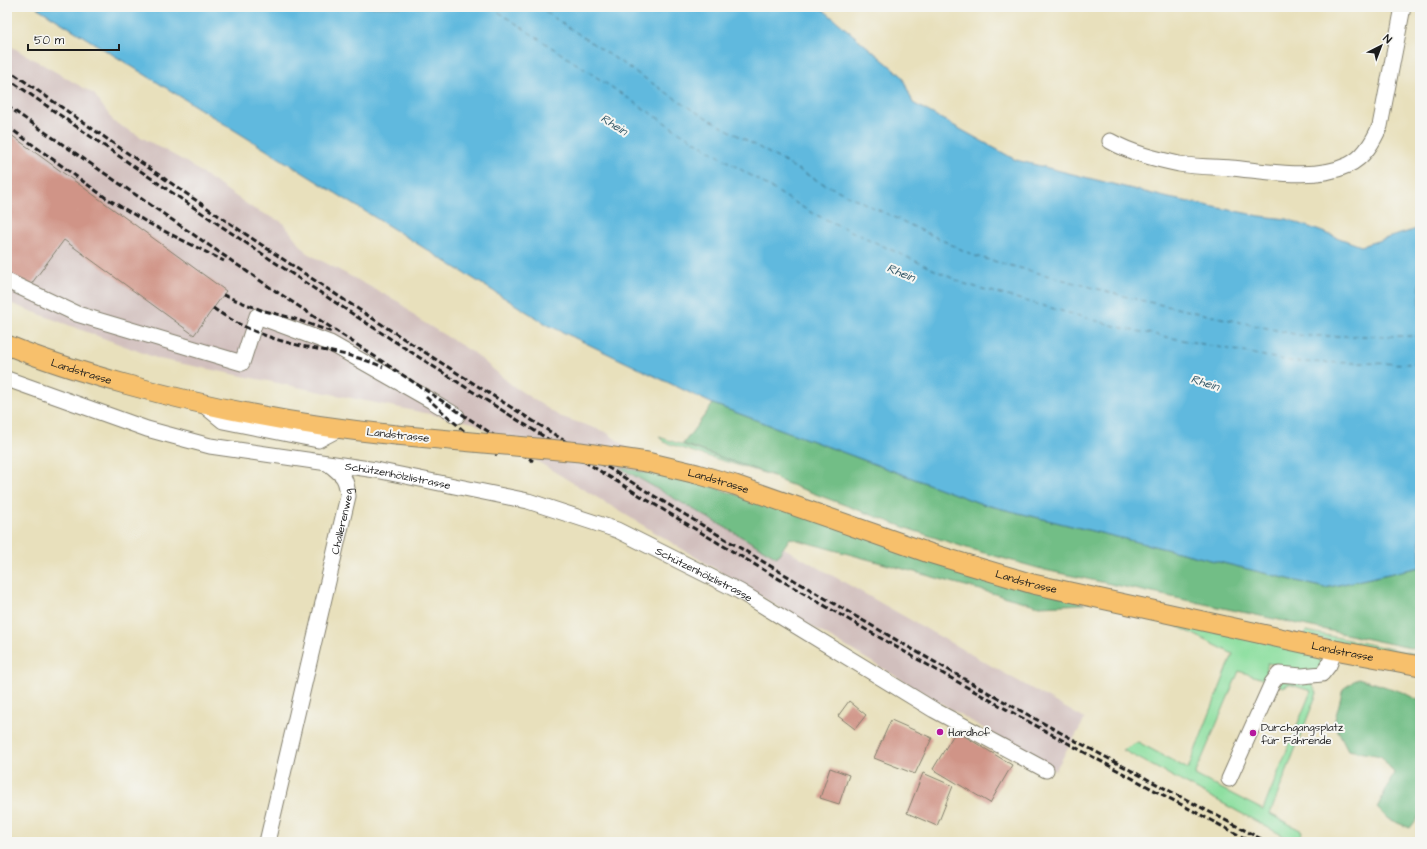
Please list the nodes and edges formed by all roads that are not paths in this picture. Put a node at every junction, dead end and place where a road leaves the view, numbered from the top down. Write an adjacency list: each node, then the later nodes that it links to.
1 (1403, 7): 2 (street)
2 (1110, 141)
3 (7, 281): 6 (street)
4 (7, 345): 8 (main road, Landstrasse, bridge)
5 (7, 379): 7 (street)
6 (456, 416)
7 (328, 464): 10 (street, Schützenhölzlistrasse); 12 (street, Challerenweg)
8 (1335, 650): 9 (main road, Landstrasse); 11 (street)
9 (1419, 666)
10 (1046, 770)
11 (1229, 779)
12 (267, 842)

